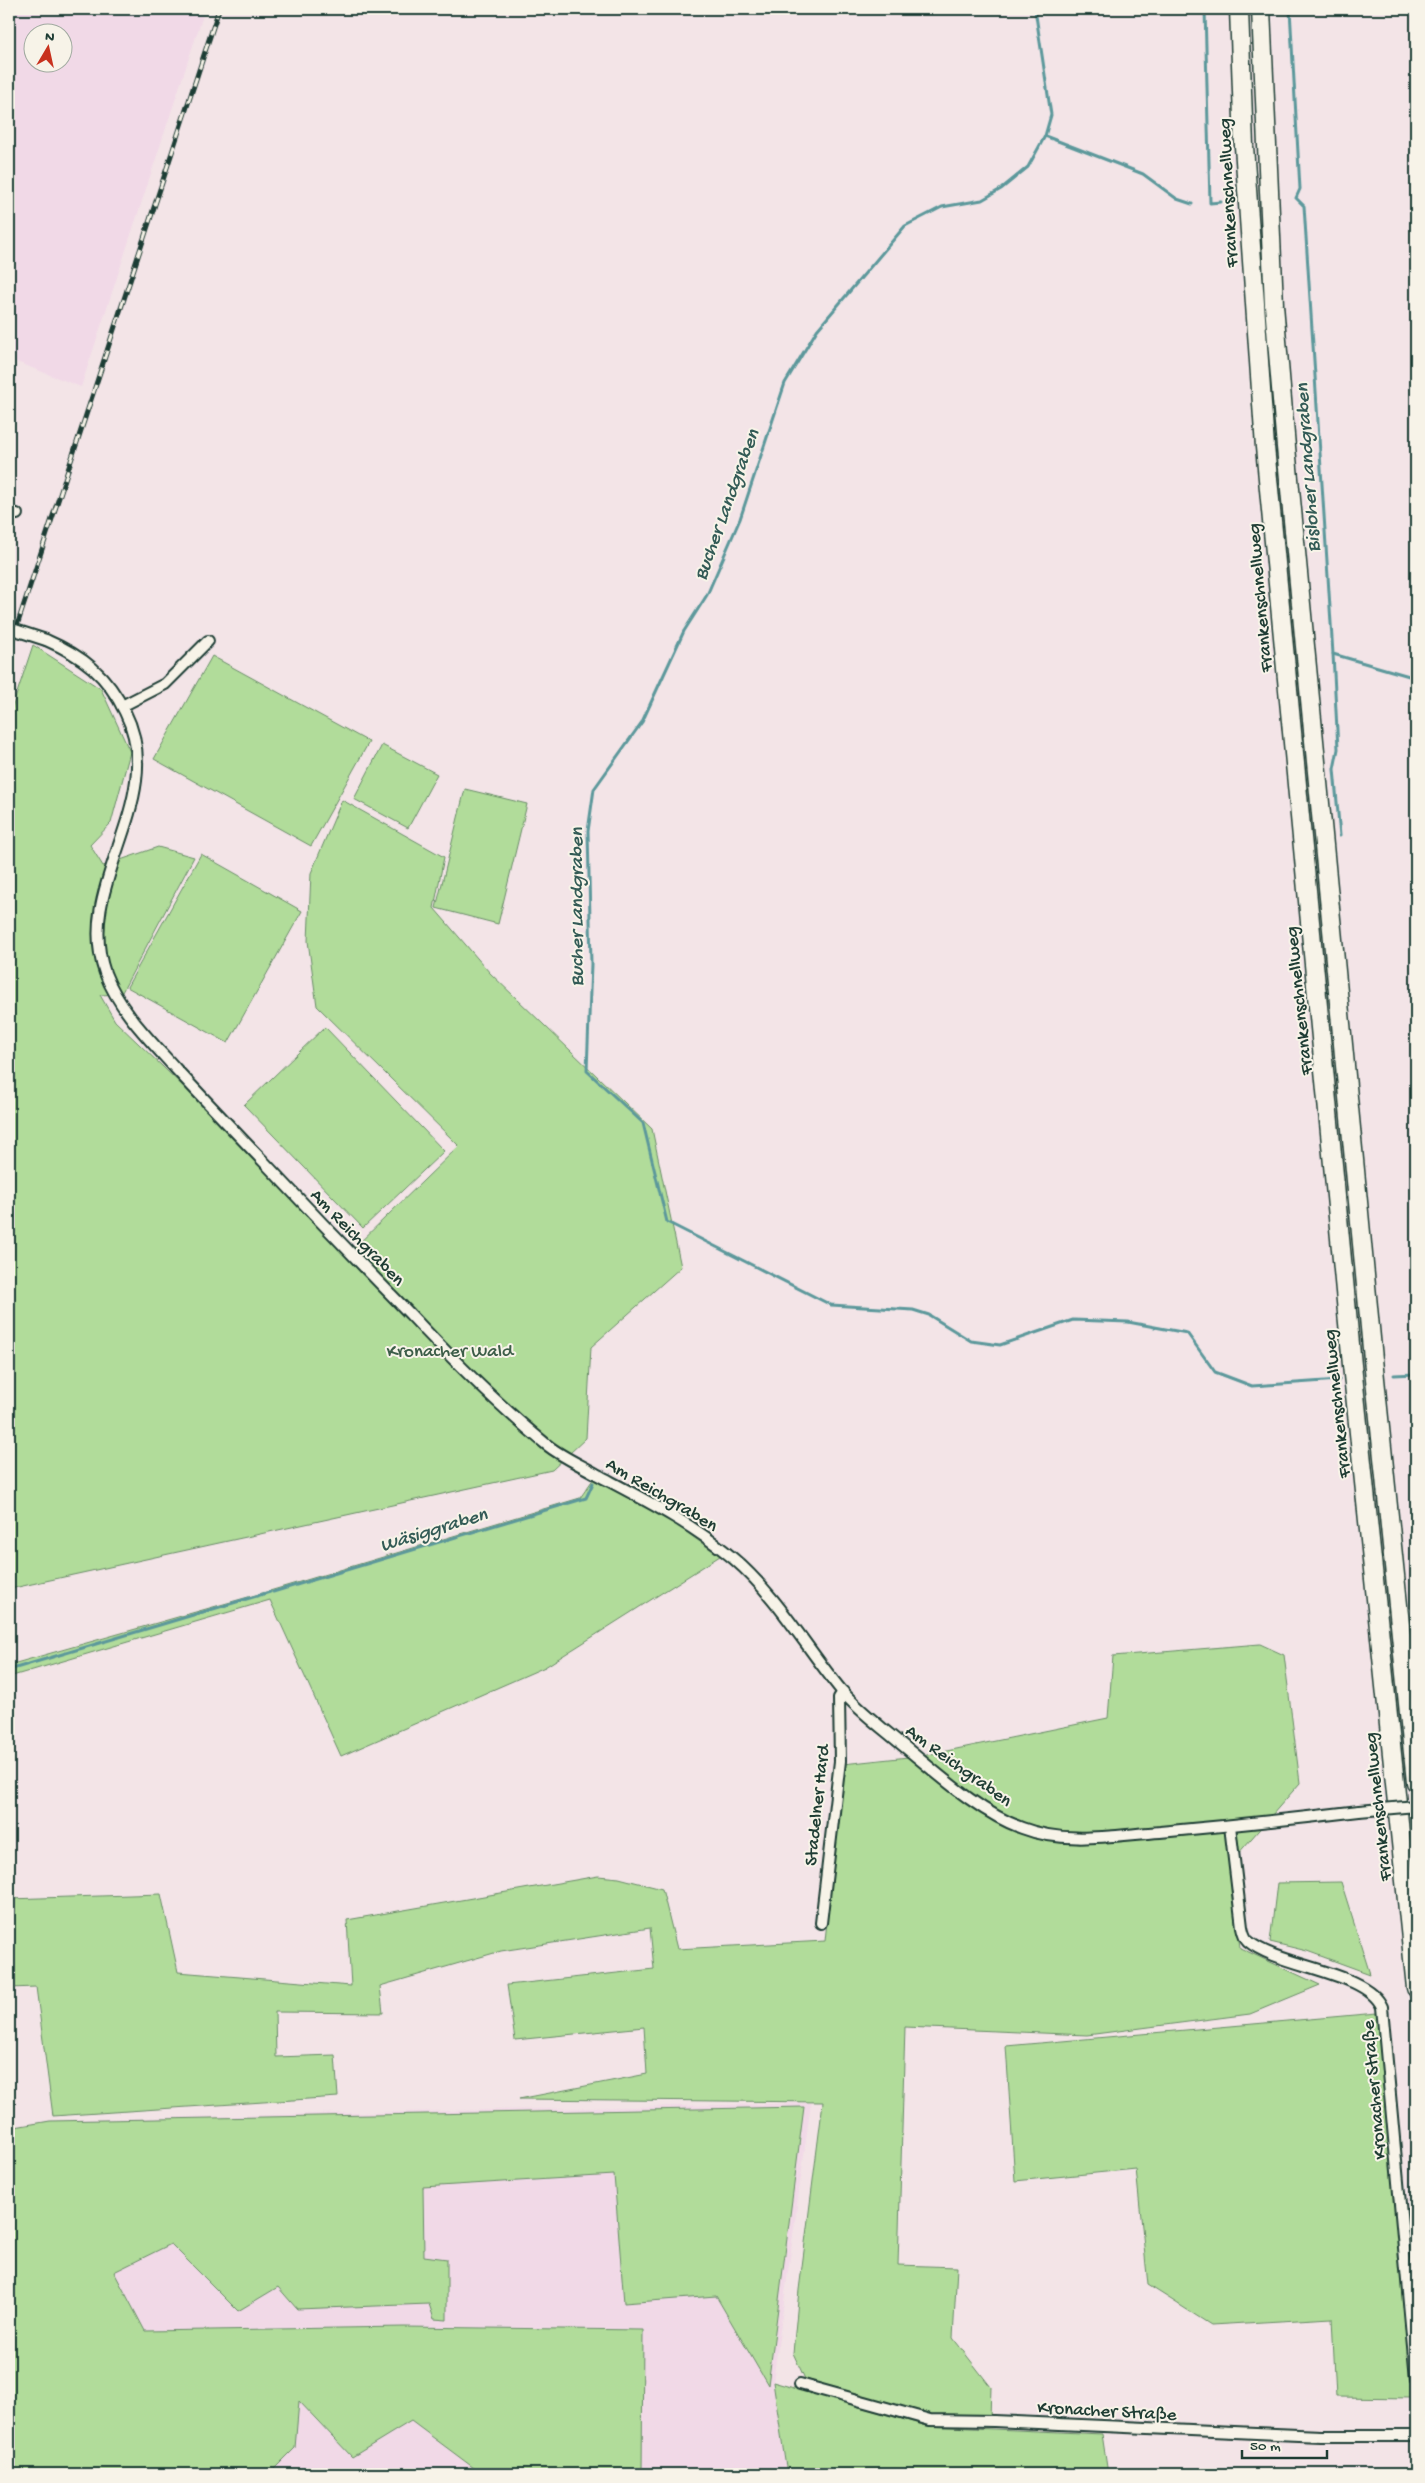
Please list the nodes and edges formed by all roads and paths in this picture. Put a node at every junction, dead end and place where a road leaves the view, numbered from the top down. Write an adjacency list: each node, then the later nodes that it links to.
1 (1240, 9): 11 (highway, Frankenschnellweg)
2 (1261, 9): 7 (highway)
3 (9, 628): 5 (street, bridge)
4 (208, 641): 5 (street)
5 (122, 706): 6 (street, Am Reichgraben)
6 (843, 1692): 9 (street, Am Reichgraben); 10 (street, Stadelner Hard)
7 (1416, 1782)
8 (1416, 1806): 9 (street, Am Reichgraben, bridge)
9 (1230, 1826): 12 (street, Kronacher Straße)
10 (821, 1923)
11 (1416, 1988)
12 (1416, 2379)
13 (800, 2384): 14 (street, Kronacher Straße)
14 (1416, 2436)

